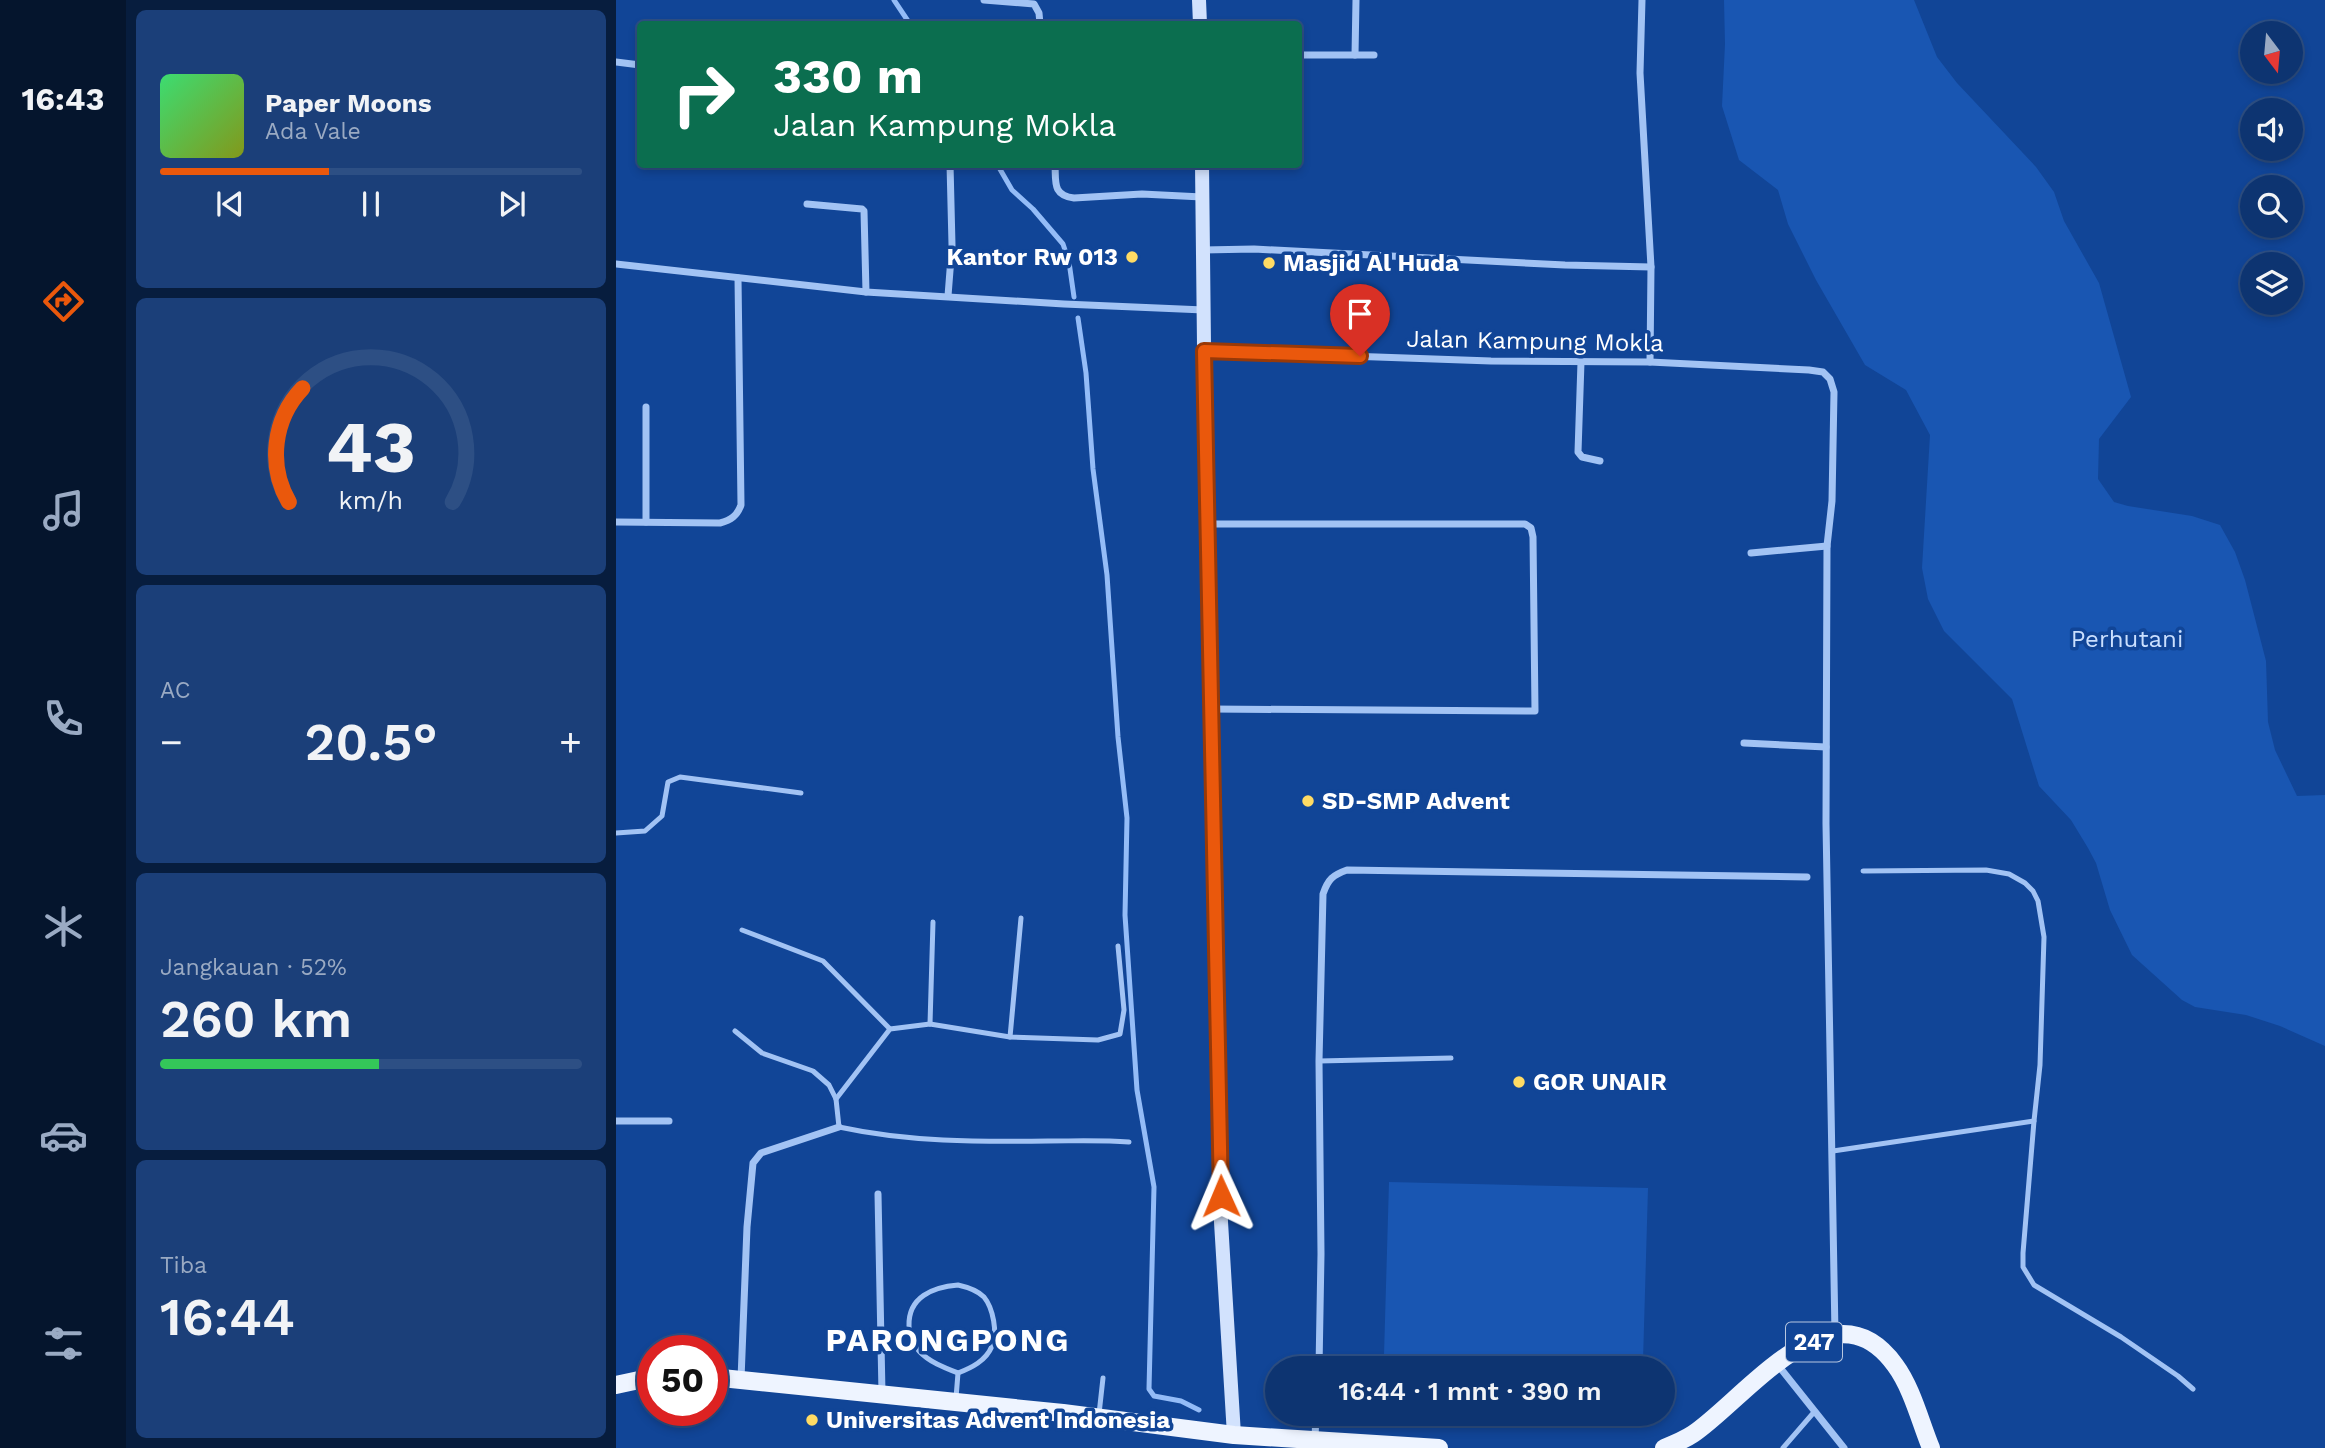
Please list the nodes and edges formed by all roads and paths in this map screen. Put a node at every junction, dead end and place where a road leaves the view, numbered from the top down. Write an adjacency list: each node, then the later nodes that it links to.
1 (984, 0): 5 (street)
2 (1199, 0): 7 (main road)
3 (1356, 0): 9 (street)
4 (1642, 0): 20 (street)
5 (1008, 1): 6 (street)
6 (1040, 21)
7 (1200, 21)
8 (1302, 55): 9 (street)
9 (1354, 55): 10 (street)
10 (1374, 55)
11 (616, 62): 12 (street)
12 (637, 65)
13 (950, 168): 23 (street)
14 (1055, 168): 16 (street)
15 (1202, 168): 16 (main road)
16 (1202, 197): 18 (main road)
17 (807, 204): 22 (street)
18 (1203, 250): 20 (street); 24 (main road)
19 (616, 264): 21 (street)
20 (1651, 267): 27 (street)
21 (738, 278): 22 (street); 31 (street)
22 (866, 292): 23 (street)
23 (948, 296): 24 (street)
24 (1205, 310): 25 (main road)
25 (1204, 351): 26 (street, Jalan Kampung Mokla); 32 (main road)
26 (1581, 362): 27 (street, Jalan Kampung Mokla); 29 (street)
27 (1650, 362): 33 (street, Jalan Kampung Mokla)
28 (646, 407): 31 (street)
29 (1600, 461)
30 (616, 522): 31 (street)
31 (646, 522)
32 (1208, 524): 35 (main road); 35 (street)
33 (1827, 546): 34 (street); 37 (street)
34 (1751, 553)
35 (1211, 709): 76 (main road)
36 (1744, 743): 37 (street)
37 (1826, 747): 58 (street)
38 (801, 793): 39 (lane)
39 (616, 833)
40 (1863, 871): 55 (lane)
41 (1807, 877): 51 (street)
42 (1021, 918): 49 (lane)
43 (933, 922): 46 (lane)
44 (742, 930): 47 (lane)
45 (1118, 946): 49 (lane)
46 (930, 1024): 47 (lane); 49 (lane)
47 (890, 1028): 52 (lane)
48 (735, 1031): 52 (lane)
49 (1010, 1037)
50 (1451, 1058): 51 (lane)
51 (1319, 1061): 61 (street)
52 (836, 1099): 56 (lane)
53 (616, 1121): 54 (street)
54 (669, 1121)
55 (2034, 1121): 58 (lane); 69 (lane)
56 (839, 1128): 57 (lane); 67 (street)
57 (1129, 1142)
58 (1833, 1151): 60 (street)
59 (878, 1194): 70 (street)
60 (1835, 1335): 62 (main road, 247); 81 (main road, 247)
61 (1318, 1356)
62 (1776, 1362): 72 (street); 78 (main road, 247)
63 (958, 1373): 63 (lane); 71 (lane)
64 (1103, 1378): 73 (lane)
65 (728, 1379): 67 (main road)
66 (637, 1380): 68 (main road)
67 (741, 1380): 70 (main road)
68 (616, 1385)
69 (2193, 1389)
70 (882, 1393): 71 (main road)
71 (956, 1401): 73 (main road)
72 (1815, 1411): 79 (lane); 80 (street)
73 (1099, 1418): 76 (main road)
74 (1316, 1426): 75 (street)
75 (1315, 1439): 76 (main road); 77 (main road)
76 (1234, 1441)
77 (1439, 1448)
78 (1664, 1448)
79 (1783, 1448)
80 (1844, 1448)
81 (1931, 1448)

